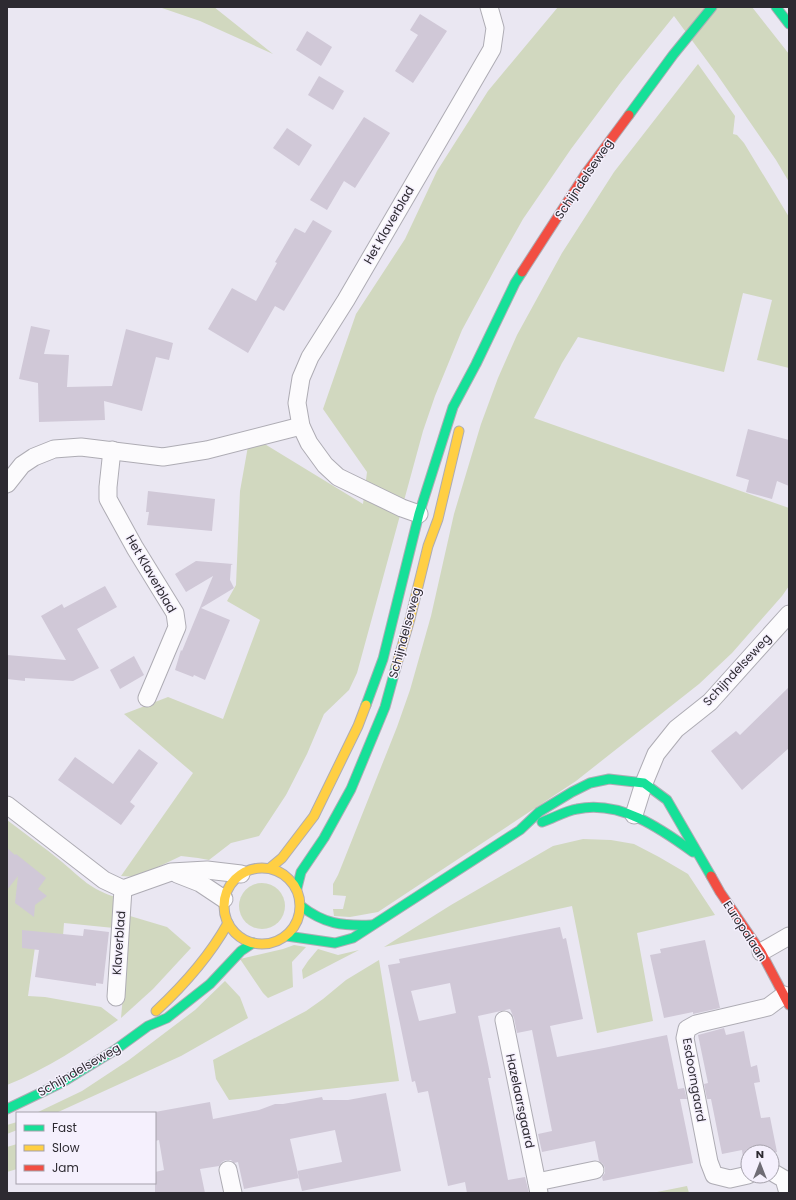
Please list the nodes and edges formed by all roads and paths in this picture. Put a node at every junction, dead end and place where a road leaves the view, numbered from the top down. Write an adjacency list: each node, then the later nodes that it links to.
1 (489, 7): 8 (street, Het Klaverblad)
2 (712, 7): 5 (main road, Schijndelseweg)
3 (776, 7): 4 (main road)
4 (789, 24)
5 (476, 364): 6 (main road, Schijndelseweg); 11 (main road, Schijndelseweg)
6 (467, 400)
7 (462, 421): 12 (main road, Schijndelseweg)
8 (301, 426): 9 (street); 11 (street, Het Klaverblad)
9 (112, 450): 10 (street); 14 (street, Het Klaverblad)
10 (7, 484)
11 (419, 514): 12 (main road); 20 (main road, Schijndelseweg)
12 (428, 546): 24 (main road, Schijndelseweg)
13 (789, 614): 15 (street, Schijndelseweg)
14 (148, 698)
15 (644, 783): 17 (street, Schijndelseweg); 18 (main road); 19 (main road, Europalaan)
16 (7, 805): 23 (street)
17 (634, 815): 18 (main road); 19 (main road, Europalaan)
18 (520, 830): 28 (main road)
19 (701, 857): 32 (main road, Europalaan)
20 (270, 868): 22 (main road); 24 (main road)
21 (171, 872): 22 (street); 23 (street); 25 (street)
22 (241, 874): 25 (main road)
23 (123, 888): 33 (street, Klaverblad)
24 (297, 888): 26 (main road)
25 (224, 899): 27 (main road)
26 (301, 906): 28 (main road); 29 (main road)
27 (228, 923): 31 (main road); 36 (main road, Schijndelseweg)
28 (374, 925): 29 (main road)
29 (287, 936): 31 (main road)
30 (789, 936): 32 (street)
31 (253, 944): 36 (main road, Schijndelseweg)
32 (761, 952): 34 (main road, Europalaan)
33 (116, 997)
34 (786, 1000): 41 (street, Esdoorngaard)
35 (504, 1020): 42 (street, Hazelaarsgaard)
36 (148, 1026): 37 (main road, Schijndelseweg)
37 (7, 1109)
38 (228, 1170): 43 (street)
39 (595, 1170): 42 (street, Hazelaarsgaard)
40 (780, 1176): 44 (street)
41 (740, 1177)
42 (538, 1188)
43 (232, 1193)
44 (788, 1193)

